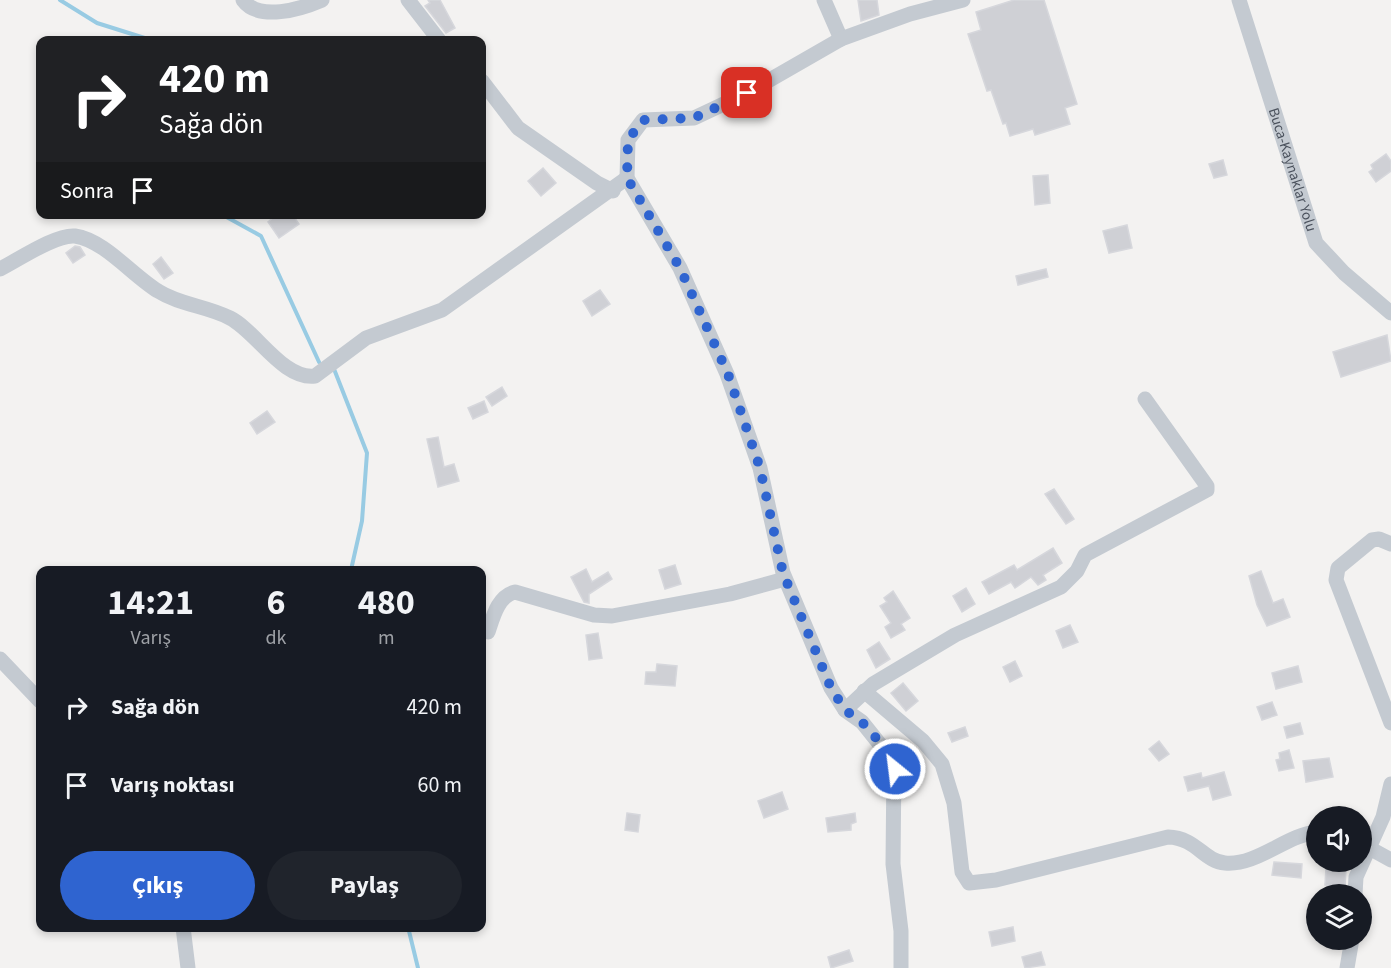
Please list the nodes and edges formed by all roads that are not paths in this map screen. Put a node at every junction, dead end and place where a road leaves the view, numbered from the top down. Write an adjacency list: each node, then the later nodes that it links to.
1 (243, 0): 2 (street)
2 (322, 0)
3 (408, 0): 7 (street)
4 (824, 0): 8 (street)
5 (963, 0): 8 (street)
6 (1239, 0): 13 (street, Buca-Kaynaklar Yolu)
7 (436, 36)
8 (841, 39): 10 (street)
9 (486, 86): 11 (street)
10 (627, 178): 11 (street); 16 (street)
11 (613, 191): 12 (street)
12 (0, 269)
13 (1391, 313)
14 (1145, 399): 19 (street)
15 (1391, 544): 22 (street)
16 (785, 579): 17 (street); 21 (street)
17 (488, 632)
18 (0, 659): 20 (street)
19 (864, 691): 21 (street); 25 (street)
20 (36, 697)
21 (845, 710): 31 (street)
22 (1391, 723)
23 (1391, 784): 24 (street)
24 (1372, 835)
25 (1306, 836)
26 (1372, 849): 27 (street)
27 (1391, 860)
28 (184, 932): 30 (street)
29 (1350, 950): 32 (street)
30 (188, 968)
31 (901, 968)
32 (1347, 968)

